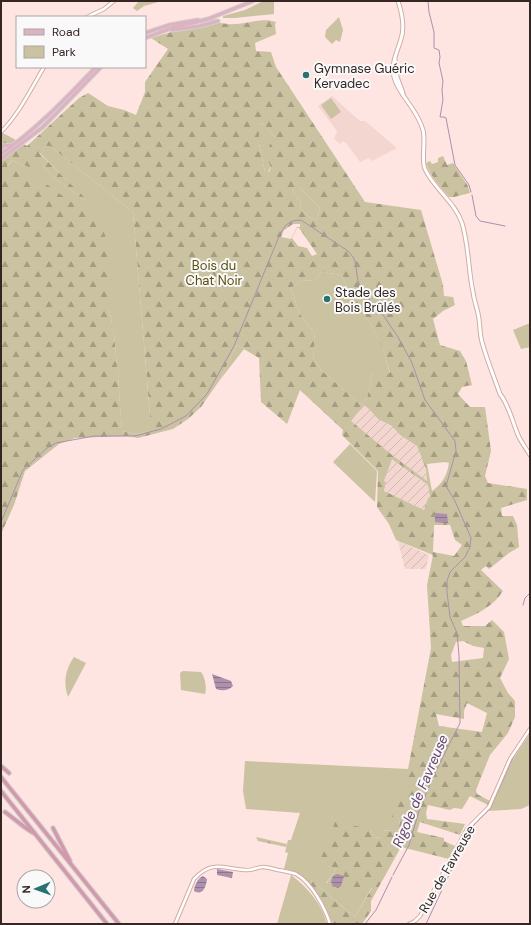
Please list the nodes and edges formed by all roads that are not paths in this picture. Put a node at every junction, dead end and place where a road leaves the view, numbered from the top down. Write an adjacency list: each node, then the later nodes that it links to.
1 (114, 1): 4 (street)
2 (253, 1): 5 (main road)
3 (398, 1): 18 (main road)
4 (89, 16)
5 (209, 18): 7 (main road); 8 (main road)
6 (218, 21): 7 (main road)
7 (162, 31): 9 (main road)
8 (146, 33)
9 (146, 38)
10 (43, 68): 13 (street)
11 (95, 68): 14 (main road)
12 (100, 68): 17 (main road)
13 (1, 132)
14 (15, 144): 15 (main road); 16 (main road)
15 (1, 146)
16 (1, 154)
17 (1, 159)
18 (530, 455)
19 (530, 728): 32 (street, Rue de Favreuse)
20 (1, 766): 21 (highway)
21 (9, 773)
22 (1, 777): 27 (highway)
23 (1, 790): 26 (highway)
24 (5, 812): 26 (highway)
25 (53, 828): 27 (highway)
26 (35, 834): 28 (highway)
27 (71, 864): 29 (highway)
28 (108, 924)
29 (119, 924)
30 (175, 924): 31 (street)
31 (330, 924)
32 (409, 924)

